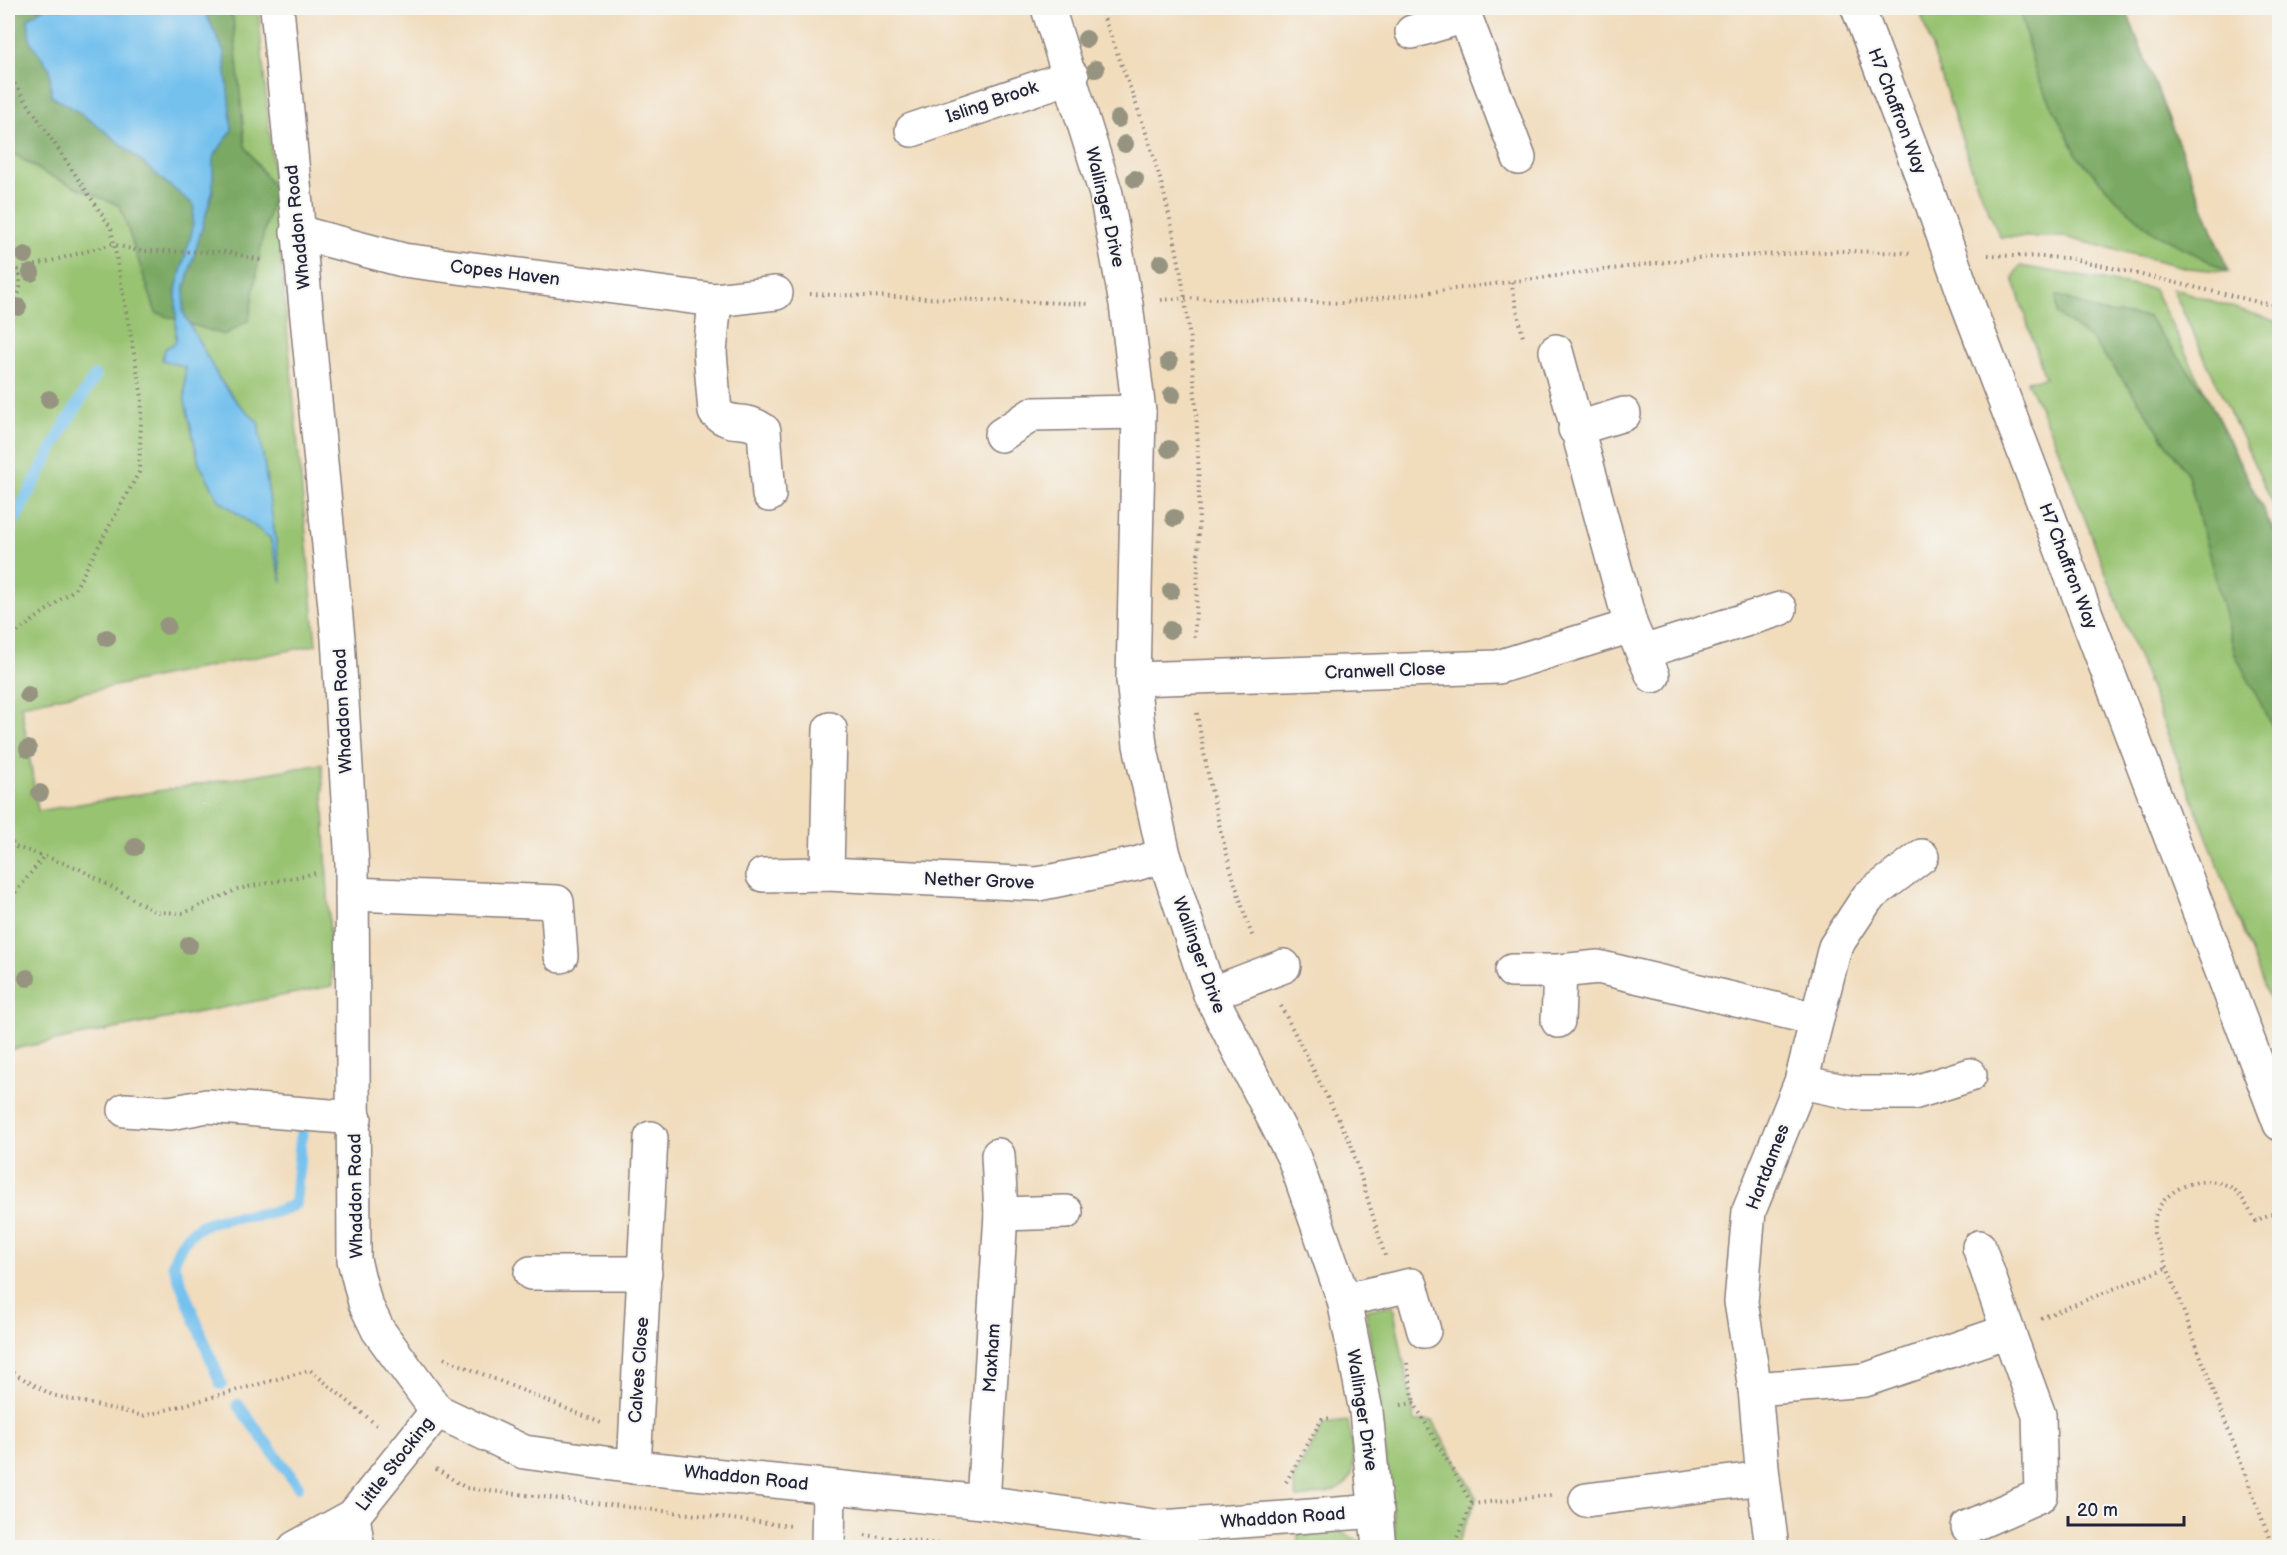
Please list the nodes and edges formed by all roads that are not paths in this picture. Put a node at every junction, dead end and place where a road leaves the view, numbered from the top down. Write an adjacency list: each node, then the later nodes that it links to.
1 (277, 8): 9 (street, Whaddon Road)
2 (1048, 8): 6 (street, Wallinger Drive)
3 (1858, 8): 38 (street, H7 Chaffron Way, bridge)
4 (1463, 12): 5 (street); 8 (street)
5 (1412, 32)
6 (1072, 76): 7 (street, Isling Brook); 13 (street, Wallinger Drive)
7 (912, 130)
8 (1520, 158)
9 (297, 232): 11 (street, Copes Haven); 26 (street, Whaddon Road)
10 (776, 293): 11 (street, Copes Haven)
11 (715, 300): 17 (street)
12 (1556, 351): 15 (street)
13 (1139, 412): 16 (street); 20 (street, Wallinger Drive)
14 (1624, 414): 15 (street)
15 (1575, 429): 19 (street)
16 (1000, 435)
17 (769, 495)
18 (1780, 609): 19 (street, Cranwell Close)
19 (1642, 651): 20 (street, Cranwell Close)
20 (1134, 679): 22 (street, Wallinger Drive)
21 (830, 729): 24 (street)
22 (1164, 855): 24 (street, Nether Grove); 31 (street, Wallinger Drive)
23 (1922, 856): 32 (street, Hartdames)
24 (827, 874): 25 (street, Nether Grove)
25 (763, 875)
26 (352, 879): 27 (street); 37 (street, Whaddon Road)
27 (561, 956)
28 (1284, 966): 31 (street)
29 (1512, 971): 30 (street)
30 (1560, 971): 32 (street); 33 (street)
31 (1210, 994): 46 (street, Wallinger Drive)
32 (1816, 1019): 35 (street, Hartdames)
33 (1558, 1021)
34 (1970, 1075): 35 (street)
35 (1801, 1082): 49 (street, Hartdames)
36 (124, 1110): 37 (street)
37 (355, 1118): 50 (street, Whaddon Road)
38 (2280, 1124)
39 (651, 1138): 45 (street, Calves Close)
40 (999, 1155): 42 (street, Maxham)
41 (1066, 1212): 42 (street)
42 (1001, 1214): 55 (street, Maxham)
43 (1979, 1247): 48 (street)
44 (531, 1273): 45 (street)
45 (645, 1273): 51 (street, Calves Close)
46 (1344, 1300): 47 (street); 56 (street, Wallinger Drive)
47 (1424, 1331)
48 (2008, 1331): 49 (street); 57 (street)
49 (1755, 1389): 52 (street, Hartdames)
50 (437, 1411): 51 (street, Whaddon Road); 58 (street, Little Stocking)
51 (634, 1452): 53 (street, Whaddon Road)
52 (1763, 1478): 54 (street); 63 (street, Hartdames)
53 (829, 1487): 55 (street, Whaddon Road); 61 (street)
54 (1590, 1500)
55 (983, 1502): 59 (street, Whaddon Road)
56 (1377, 1511): 59 (street, Whaddon Road); 62 (street, Wallinger Drive)
57 (1968, 1527)
58 (355, 1532): 60 (street, Little Stocking)
59 (1160, 1537)
60 (295, 1548)
61 (828, 1548)
62 (1379, 1548)
63 (1772, 1548)

